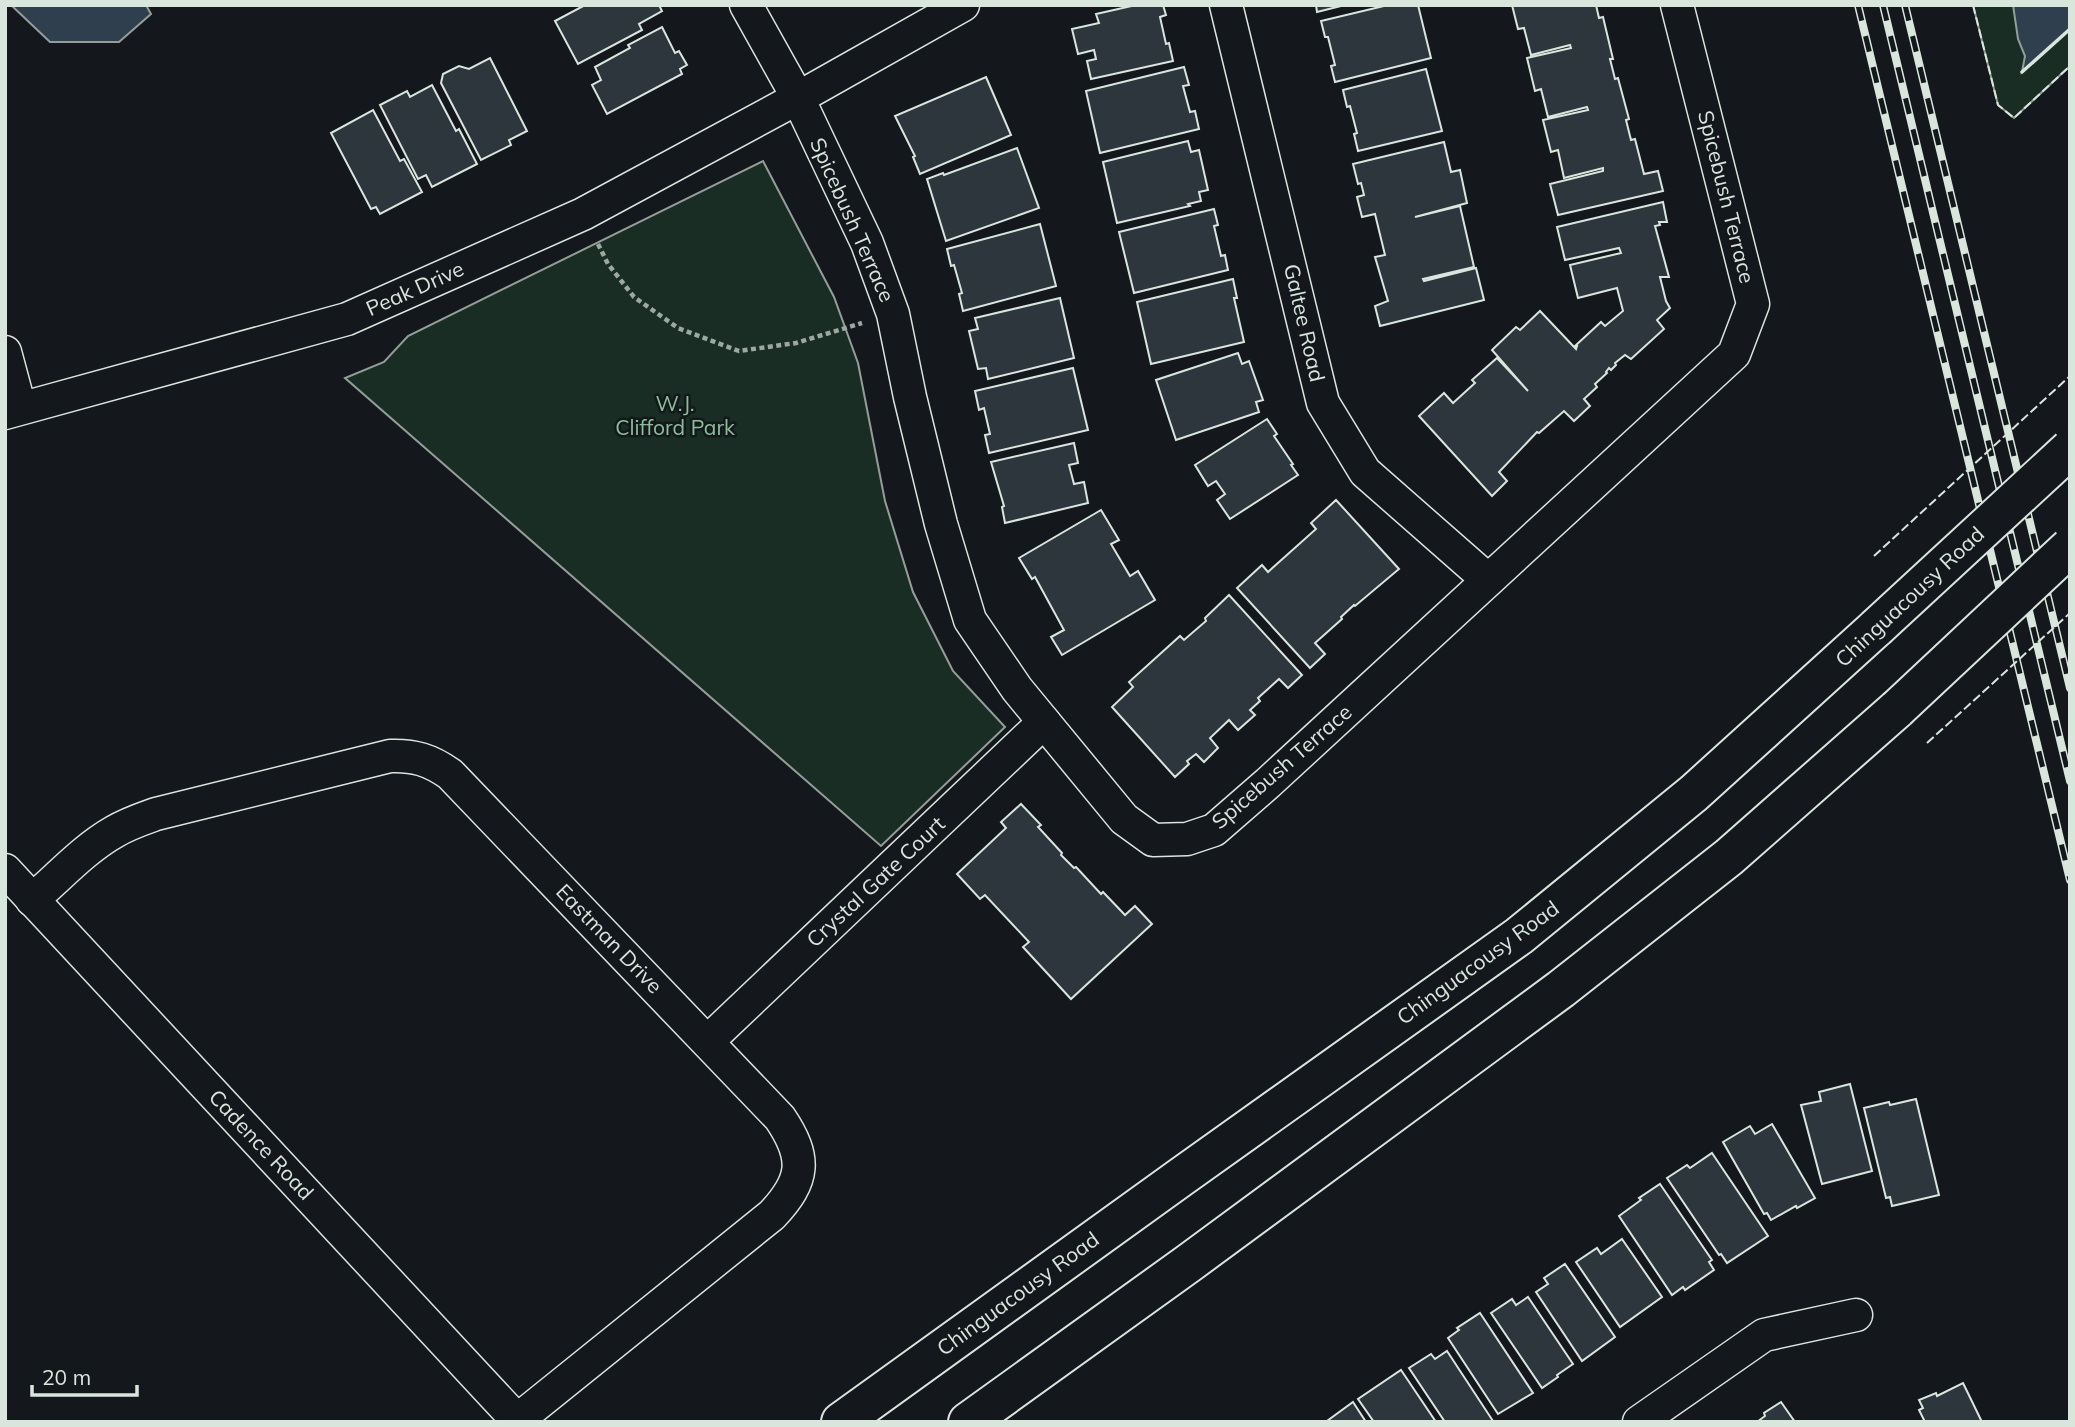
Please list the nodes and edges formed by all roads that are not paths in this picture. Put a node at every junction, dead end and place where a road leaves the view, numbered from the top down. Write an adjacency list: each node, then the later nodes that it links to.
1 (746, 5): 5 (street, Spicebush Terrace)
2 (963, 5): 5 (street)
3 (1226, 5): 10 (street, Galtee Road)
4 (1677, 5): 10 (street, Spicebush Terrace)
5 (798, 98): 7 (street, Peak Drive); 11 (street, Spicebush Terrace)
6 (5, 352): 7 (street)
7 (12, 411)
8 (2070, 449): 17 (main road, Chinguacousy Road, bridge)
9 (2070, 547): 18 (main road, bridge)
10 (1488, 580): 11 (street, Spicebush Terrace)
11 (1044, 722): 14 (street, Crystal Gate Court)
12 (5, 870): 13 (street, Cadence Road)
13 (32, 901): 14 (street, Eastman Drive); 16 (street, Cadence Road)
14 (708, 1041): 16 (street, Eastman Drive)
15 (1856, 1315): 19 (street)
16 (516, 1421)
17 (841, 1422)
18 (968, 1422)
19 (1639, 1422)

